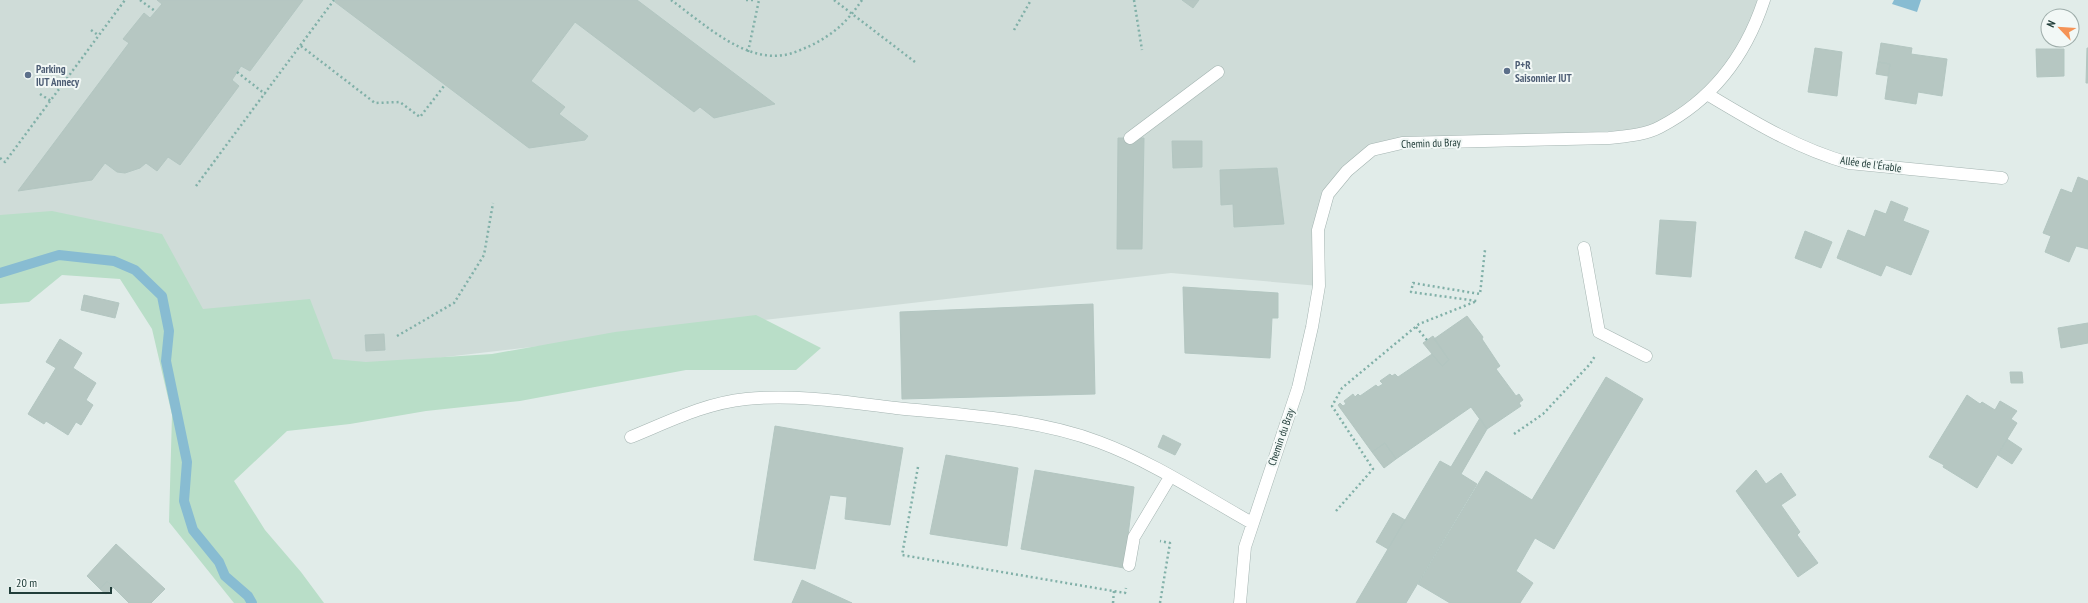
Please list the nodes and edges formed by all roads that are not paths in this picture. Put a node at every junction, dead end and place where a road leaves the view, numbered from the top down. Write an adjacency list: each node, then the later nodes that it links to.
1 (1764, 0): 3 (street, Chemin du Bray)
2 (1218, 72): 4 (street)
3 (1707, 94): 5 (street, Allée de l'Érable); 10 (street, Chemin du Bray)
4 (1130, 138)
5 (2002, 178)
6 (1584, 248): 7 (street)
7 (1646, 356)
8 (631, 437): 9 (street)
9 (1170, 477): 10 (street); 11 (street)
10 (1252, 523): 12 (street, Chemin du Bray)
11 (1130, 565)
12 (1240, 603)

